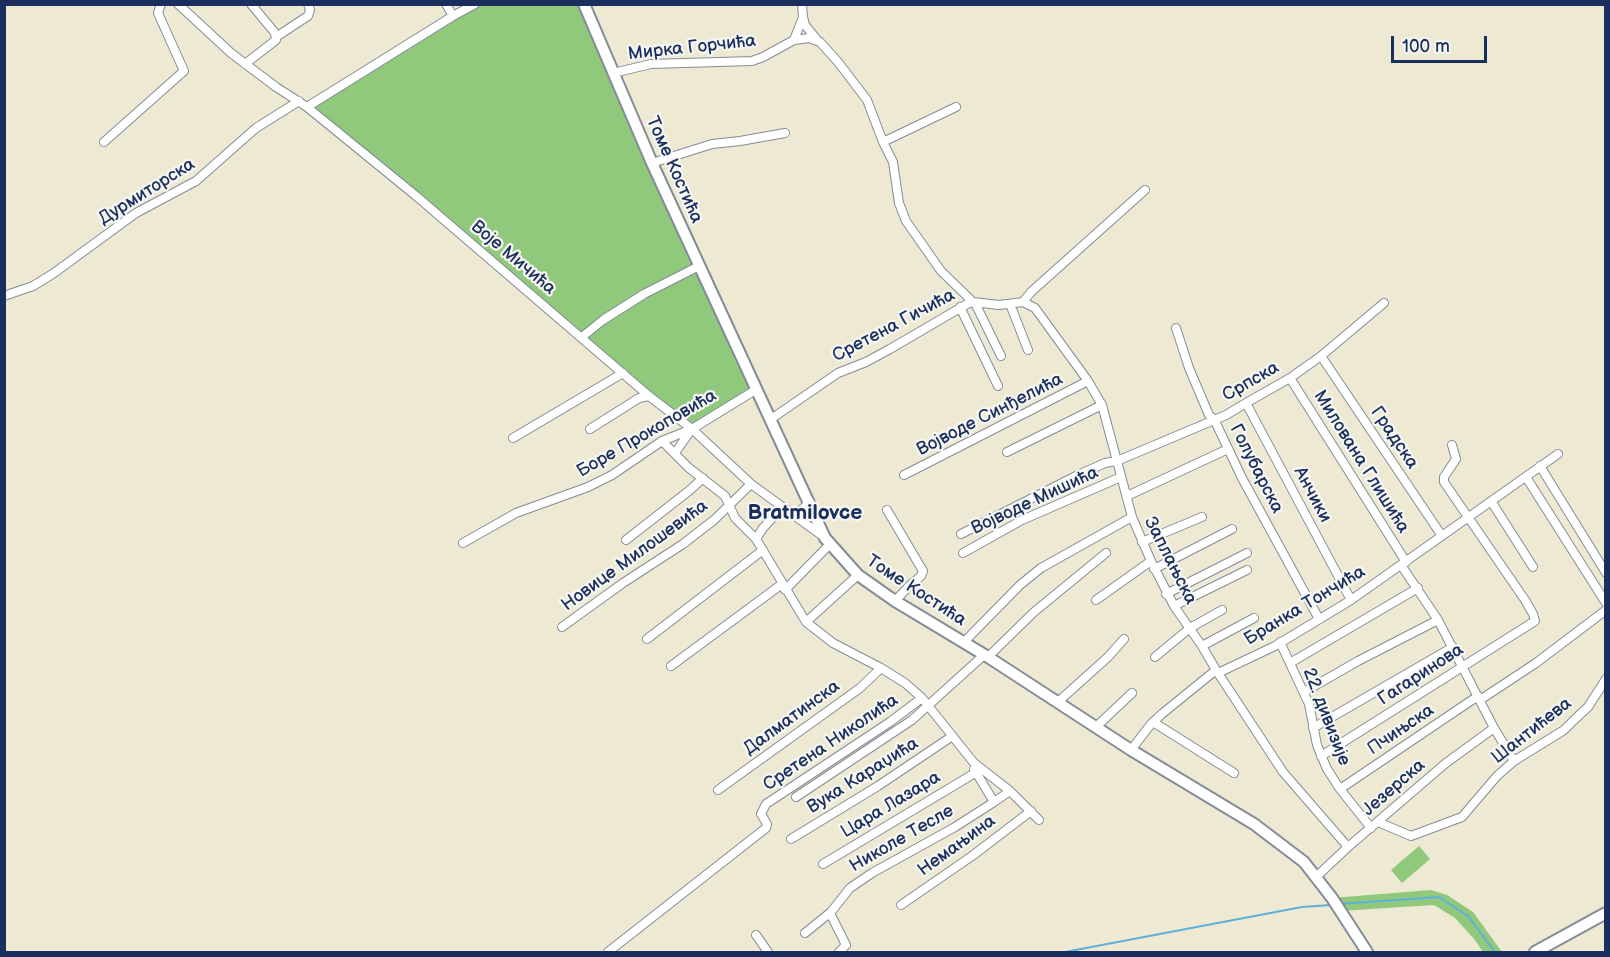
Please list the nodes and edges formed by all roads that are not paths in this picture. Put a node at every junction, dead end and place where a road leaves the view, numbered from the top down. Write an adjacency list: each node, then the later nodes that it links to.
1 (161, 4): 20 (street)
2 (178, 4): 14 (street, Воје Мичића)
3 (251, 4): 11 (street)
4 (308, 4): 11 (street)
5 (446, 4): 9 (street)
6 (475, 4): 9 (street)
7 (802, 4): 10 (street)
8 (587, 6): 15 (street, Томе Костића)
9 (453, 16): 17 (street)
10 (802, 17): 12 (street); 13 (street)
11 (276, 37): 14 (street)
12 (794, 40): 13 (street); 15 (street, Мирка Горчића)
13 (819, 42): 21 (street)
14 (245, 64): 16 (street, Воје Мичића)
15 (613, 73): 22 (street, Томе Костића)
16 (299, 101): 17 (street, Воје Мичића); 25 (street, Дурмиторска)
17 (307, 106): 32 (street, Воје Мичића)
18 (956, 107): 21 (street)
19 (785, 134): 22 (street)
20 (104, 142)
21 (883, 142): 27 (street)
22 (652, 163): 24 (street, Томе Костића)
23 (1145, 190): 26 (street)
24 (699, 266): 32 (street); 40 (street, Томе Костића)
25 (4, 296)
26 (1023, 302): 29 (street, Сретена Гичића); 38 (street, Заплањска)
27 (974, 303): 29 (street, Сретена Гичића); 30 (street, Сретена Гичића); 34 (street)
28 (1384, 303): 35 (street, Српска)
29 (1010, 304): 33 (street)
30 (960, 307): 39 (street); 44 (street, Сретена Гичића)
31 (1176, 328): 45 (street, Голубарска)
32 (582, 337): 36 (street, Воје Мичића)
33 (1028, 350)
34 (1001, 356)
35 (1321, 356): 37 (street, Српска); 73 (street, Градска)
36 (623, 373): 41 (street, Воје Мичића); 48 (street)
37 (1290, 378): 42 (street, Српска); 83 (street, Милована Глишића)
38 (1088, 381): 43 (street, Заплањска); 57 (street, Војводе Синђелића)
39 (998, 386)
40 (757, 389): 44 (street, Томе Костића); 47 (street, Боре Прокоповића)
41 (649, 396): 46 (street); 47 (street, Воје Мичића)
42 (1246, 404): 45 (street, Српска); 93 (street, Анчики)
43 (1102, 405): 52 (street); 55 (street, Заплањска)
44 (771, 419): 64 (street, Томе Костића)
45 (1214, 419): 51 (street, Голубарска); 55 (street, Српска)
46 (590, 429)
47 (692, 429): 49 (street, Боре Прокоповића); 53 (street); 61 (street, Воје Мичића)
48 (513, 438)
49 (662, 441): 53 (street); 78 (street, Боре Прокоповића)
50 (1452, 445): 68 (street)
51 (1228, 449): 62 (street); 100 (street, Голубарска)
52 (1007, 452)
53 (675, 453): 60 (street)
54 (1558, 454): 56 (street, Бранка Тончића)
55 (1117, 461): 58 (street, Заплањска); 72 (street, Српска)
56 (1540, 466): 59 (street, Бранка Тончића); 87 (street)
57 (904, 475)
58 (1121, 477): 62 (street, Заплањска); 80 (street, Војводе Мишића)
59 (1526, 477): 63 (street, Бранка Тончића); 95 (street)
60 (702, 478): 65 (street); 75 (street)
61 (751, 484): 65 (street, Новице Милошевића); 66 (street, Воје Мичића)
62 (1127, 496): 69 (street, Заплањска)
63 (1491, 501): 68 (street, Бранка Тончића); 85 (street)
64 (810, 502): 66 (street); 76 (street, Томе Костића)
65 (730, 504): 74 (street); 103 (street, Новице Милошевића)
66 (784, 509): 74 (street); 76 (street, Воје Мичића)
67 (887, 510): 94 (street)
68 (1468, 516): 73 (street, Бранка Тончића); 115 (street, Гагаринова)
69 (1132, 517): 77 (street, Заплањска); 107 (street)
70 (1202, 518): 77 (street)
71 (1232, 529): 84 (street)
72 (961, 534)
73 (1442, 536): 83 (street, Бранка Тончића)
74 (756, 539): 79 (street)
75 (626, 540)
76 (827, 541): 88 (street, Томе Костића); 89 (street)
77 (1142, 542): 84 (street, Заплањска)
78 (463, 543)
79 (763, 550): 89 (street); 105 (street)
80 (963, 552)
81 (1106, 553): 111 (street)
82 (1247, 553): 91 (street)
83 (1404, 564): 90 (street, Милована Глишића); 93 (street, Бранка Тончића)
84 (1152, 565): 91 (street, Заплањска); 92 (street)
85 (1533, 567)
86 (1247, 570): 96 (street)
87 (1605, 573)
88 (858, 575): 94 (street, Томе Костића); 102 (street)
89 (784, 587): 102 (street); 114 (street)
90 (1418, 588): 101 (street, Милована Глишића); 113 (street)
91 (1166, 594): 96 (street, Заплањска)
92 (1096, 600)
93 (1351, 600): 100 (street, Бранка Тончића)
94 (895, 601): 107 (street, Томе Костића)
95 (1605, 603)
96 (1174, 606): 104 (street, Заплањска)
97 (1222, 610): 104 (street)
98 (1605, 610): 122 (street, Пчињска)
99 (1254, 618): 109 (street)
100 (1319, 619): 108 (street, Бранка Тончића)
101 (1438, 620): 110 (street, Милована Глишића); 119 (street)
102 (806, 622): 116 (street)
103 (562, 627)
104 (1190, 628): 109 (street, Заплањска); 112 (street)
105 (647, 639)
106 (1124, 639): 123 (street)
107 (964, 642): 111 (street, Томе Костића)
108 (1280, 642): 113 (street, 22. дивизије); 117 (street, Бранка Тончића)
109 (1202, 646): 117 (street, Заплањска)
110 (1453, 647): 115 (street, Милована Глишића); 127 (street)
111 (986, 656): 123 (street, Томе Костића); 124 (street)
112 (1155, 657)
113 (1290, 663): 119 (street, 22. дивизије)
114 (671, 666)
115 (1463, 667): 122 (street, Милована Глишића); 131 (street, Гагаринова)
116 (881, 668): 121 (street); 137 (street, Далматинска)
117 (1217, 671): 125 (street, Бранка Тончића); 145 (street, Заплањска)
118 (1605, 679): 132 (street, Шантићева)
119 (1304, 692): 127 (street, 22. дивизије)
120 (1132, 693): 126 (street)
121 (922, 698): 124 (street); 153 (street, Сретена Николића)
122 (1479, 698): 128 (street, Милована Глишића); 136 (street, Пчињска)
123 (1059, 702): 126 (street, Томе Костића)
124 (929, 707): 129 (street); 139 (street)
125 (1153, 722): 130 (street, Бранка Тончића); 135 (street)
126 (1097, 726): 130 (street, Томе Костића)
127 (1313, 728): 131 (street, 22. дивизије)
128 (1494, 728): 132 (street, Милована Глишића); 143 (street, Језерска)
129 (951, 737): 133 (street); 144 (street, Вука Караџића)
130 (1131, 750): 147 (street, Томе Костића)
131 (1321, 756): 136 (street, 22. дивизије)
132 (1514, 761): 143 (street, Шантићева)
133 (974, 763): 134 (street); 138 (street)
134 (975, 773): 140 (street); 146 (street, Цара Лазара)
135 (1234, 773)
136 (1340, 789): 143 (street, 22. дивизије)
137 (718, 790)
138 (1010, 791): 140 (street, Николе Тесле); 141 (street)
139 (796, 797)
140 (994, 802): 149 (street, Николе Тесле)
141 (1031, 811): 142 (street); 148 (street, Немањина)
142 (1039, 820)
143 (1375, 825): 145 (street, Језерска)
144 (791, 839)
145 (1348, 848): 147 (street, Језерска)
146 (823, 864)
147 (1317, 876): 156 (street, Томе Костића)
148 (901, 904)
149 (830, 913): 151 (street, Николе Тесле); 155 (street)
150 (1605, 913): 157 (street)
151 (805, 933)
152 (756, 935): 154 (street)
153 (608, 952)
154 (768, 952)
155 (839, 952)
156 (1367, 952)
157 (1535, 952)

